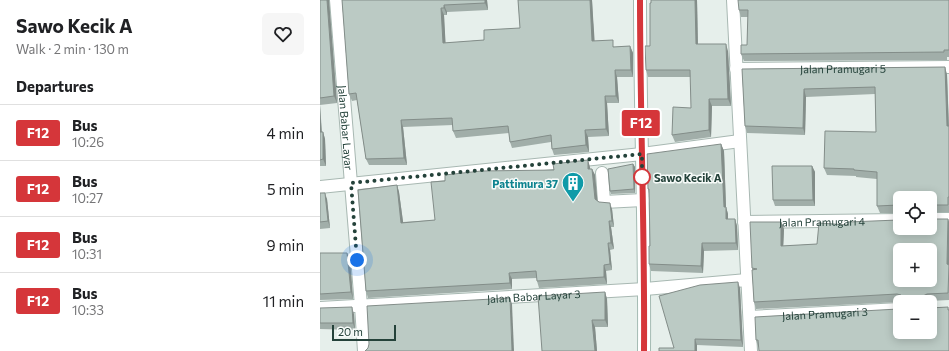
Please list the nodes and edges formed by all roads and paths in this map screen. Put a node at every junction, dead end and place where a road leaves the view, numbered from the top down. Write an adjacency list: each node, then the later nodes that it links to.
1 (336, 0): 9 (street, Jalan Babar Layar)
2 (640, 0): 7 (street)
3 (733, 0): 5 (street)
4 (949, 67): 5 (street, Jalan Pramugari 5)
5 (736, 68): 6 (street)
6 (740, 141): 7 (street); 15 (street)
7 (642, 154): 9 (street); 11 (street)
8 (602, 173): 11 (street)
9 (351, 183): 10 (street); 18 (street, Jalan Babar Layar)
10 (320, 187)
11 (643, 200): 17 (street)
12 (937, 219): 13 (street)
13 (949, 219)
14 (893, 220): 15 (street, Jalan Pramugari 4)
15 (744, 222): 16 (street)
16 (747, 280): 17 (street, Jalan Babar Layar 3); 21 (street)
17 (645, 290): 18 (street, Jalan Babar Layar 3); 23 (street)
18 (361, 306): 19 (street, Jalan Babar Layar 3); 22 (street, Jalan Babar Layar)
19 (320, 308)
20 (893, 309): 21 (street, Jalan Pramugari 3)
21 (750, 317): 24 (street)
22 (364, 351)
23 (644, 351)
24 (752, 351)

